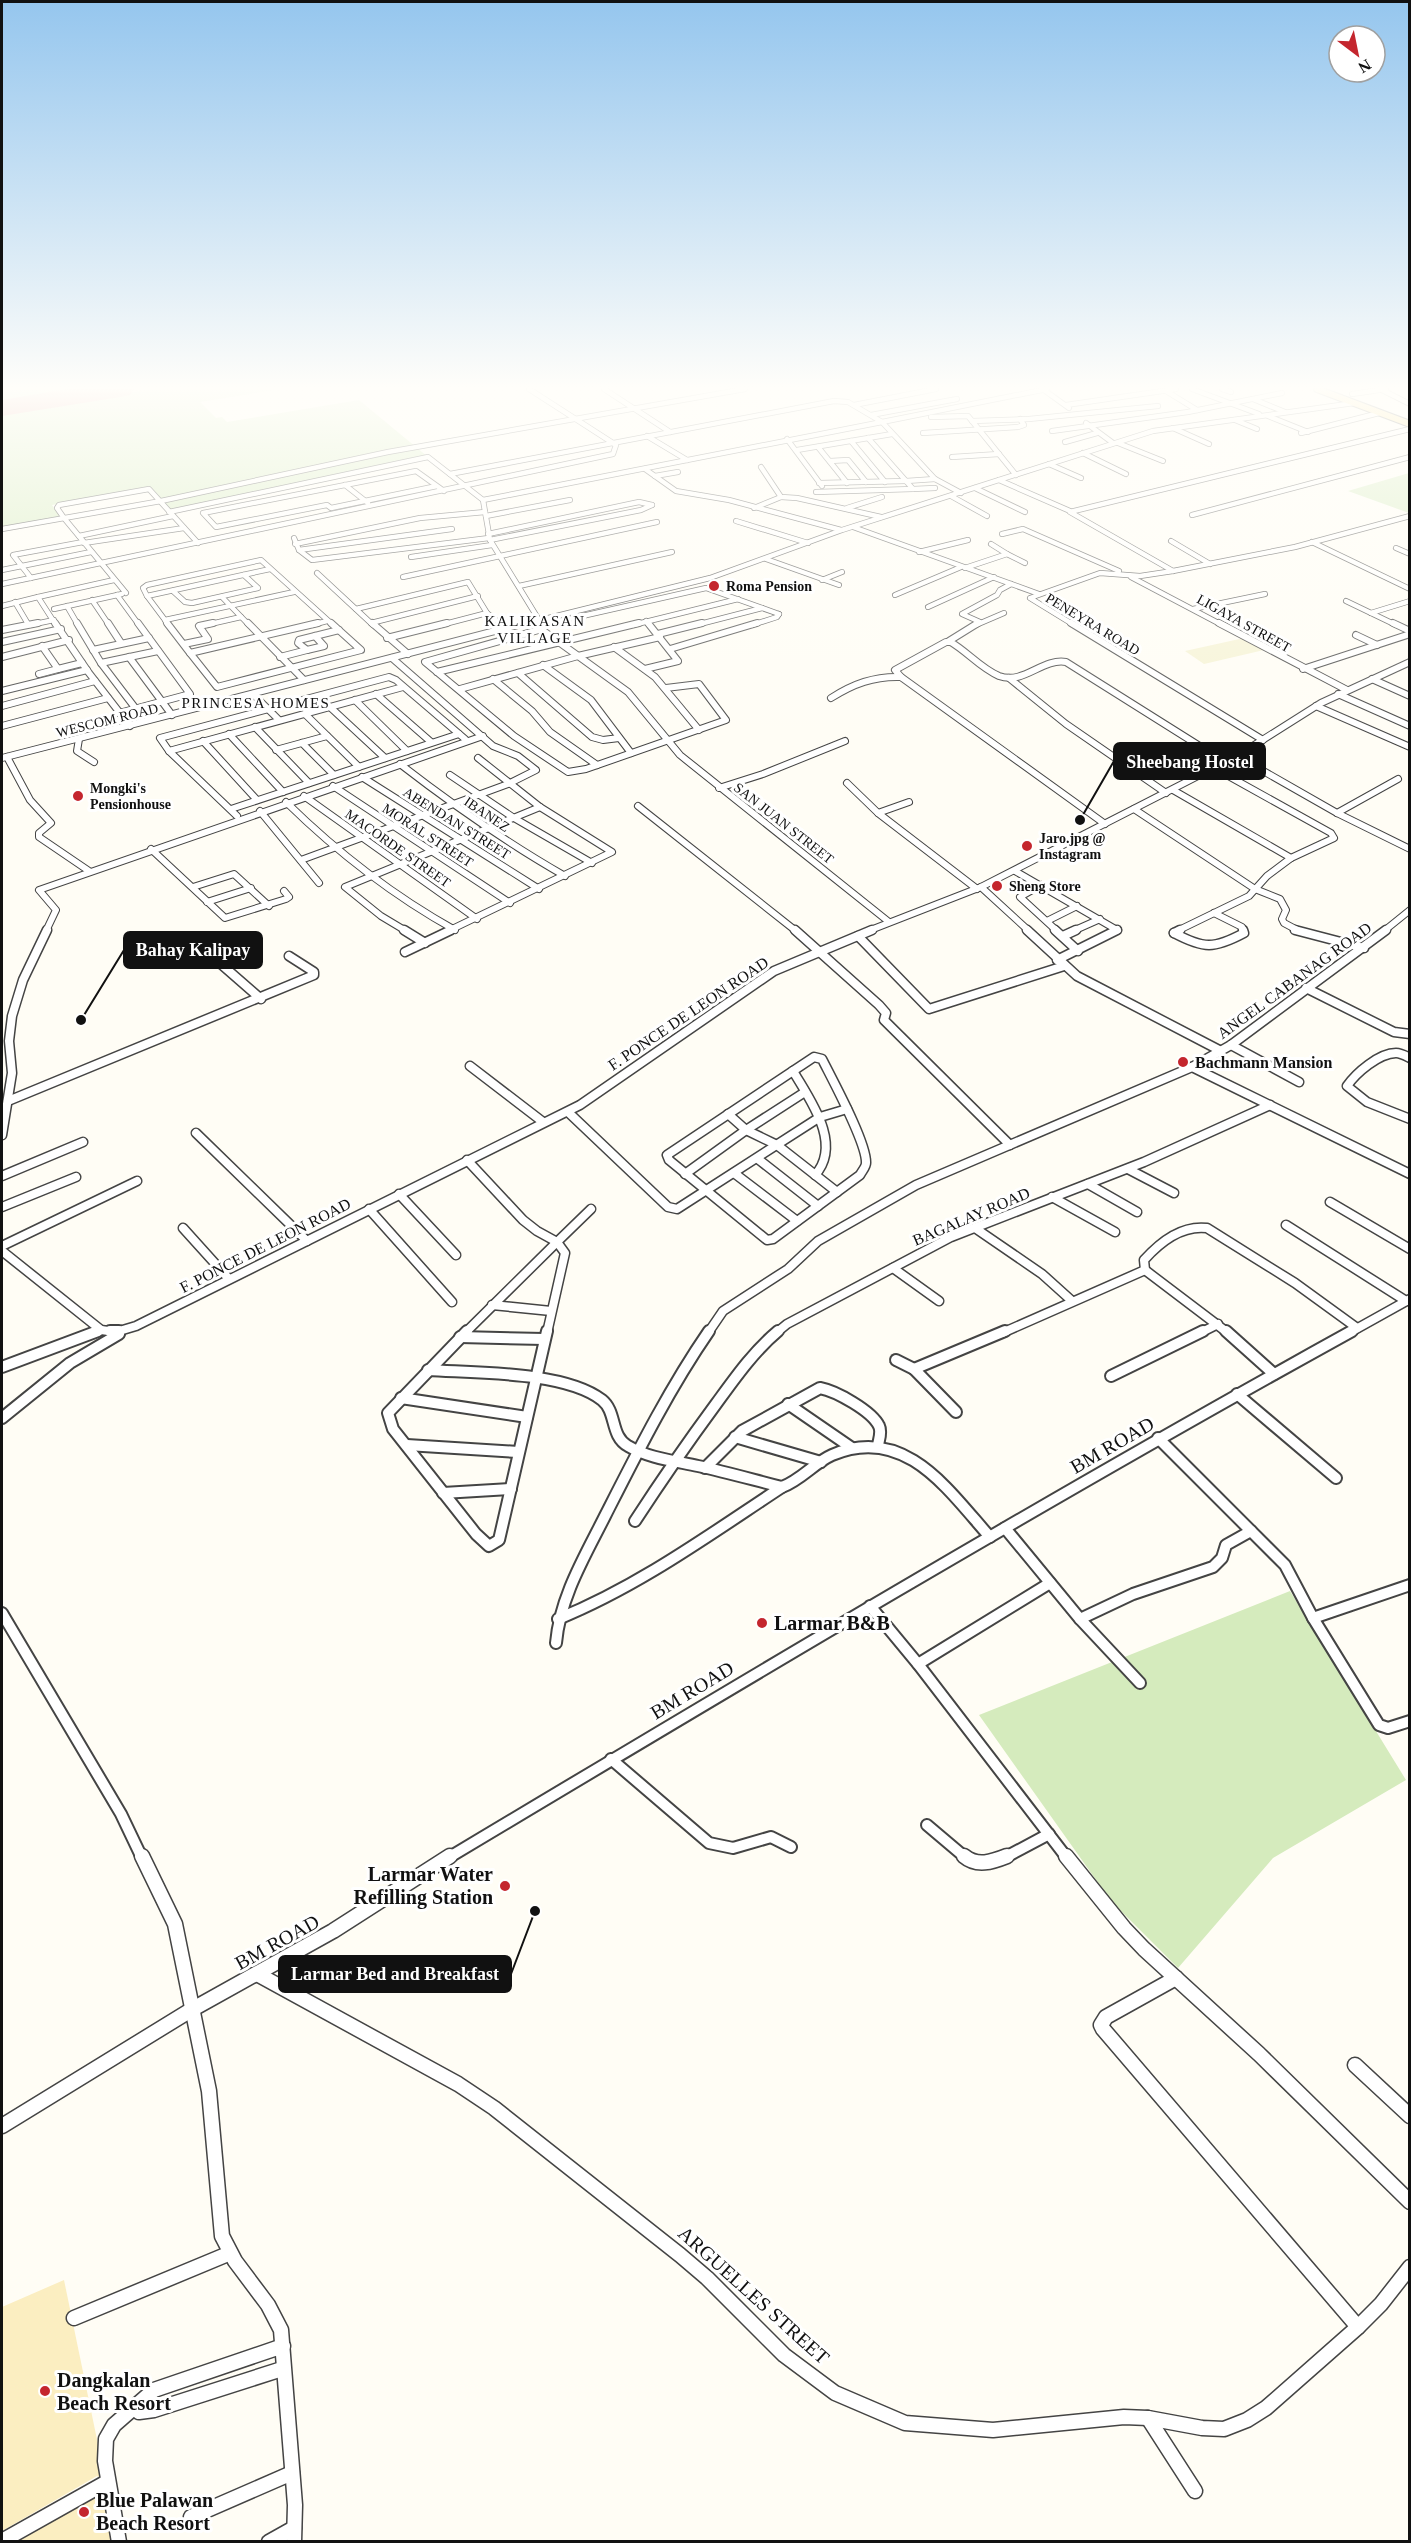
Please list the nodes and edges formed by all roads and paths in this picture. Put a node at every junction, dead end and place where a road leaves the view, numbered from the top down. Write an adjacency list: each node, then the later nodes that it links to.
1 (57, 508): 31 (street)
2 (123, 508): 31 (street)
3 (166, 508): 24 (street)
4 (200, 508): 24 (street)
5 (229, 508): 6 (street)
6 (314, 508)
7 (365, 508): 51 (street)
8 (485, 508): 25 (street)
9 (524, 508): 25 (street)
10 (617, 508): 30 (street)
11 (645, 508): 37 (street)
12 (754, 508): 42 (street)
13 (839, 508): 21 (street)
14 (850, 508): 21 (street)
15 (915, 508): 32 (street)
16 (972, 508): 28 (street)
17 (1016, 508): 22 (street)
18 (1060, 508): 23 (street)
19 (1088, 508): 23 (street)
20 (1220, 508): 27 (street)
21 (846, 509): 32 (street)
22 (1025, 512)
23 (1070, 512): 71 (street)
24 (171, 514): 40 (street); 44 (street)
25 (486, 514): 26 (street); 45 (street)
26 (448, 515): 41 (street); 55 (street)
27 (1192, 515)
28 (987, 516)
29 (1410, 516): 33 (street, PENEYRA ROAD)
30 (572, 517): 37 (street); 45 (street)
31 (64, 518): 39 (street); 44 (street)
32 (883, 518): 38 (street)
33 (1402, 518): 35 (street); 50 (street, PENEYRA ROAD)
34 (736, 521): 52 (street)
35 (1410, 521)
36 (657, 522): 62 (street)
37 (580, 523): 45 (street)
38 (853, 527): 42 (street); 58 (street)
39 (2, 528)
40 (184, 528): 49 (street); 51 (street)
41 (452, 529): 47 (street); 55 (street)
42 (842, 530): 52 (street)
43 (1002, 534): 75 (street, LIGAYA STREET)
44 (79, 536): 49 (street)
45 (490, 539): 47 (street); 61 (street); 62 (street)
46 (968, 540): 58 (street)
47 (455, 541): 55 (street)
48 (1171, 541): 66 (street)
49 (83, 542): 56 (street); 67 (street)
50 (1312, 542): 66 (street, PENEYRA ROAD); 85 (street)
51 (198, 543): 65 (street)
52 (809, 543): 63 (street)
53 (991, 544): 59 (street)
54 (1396, 548): 60 (street)
55 (299, 550)
56 (91, 552): 65 (street); 67 (street)
57 (672, 552): 84 (street)
58 (919, 552): 68 (street)
59 (1007, 554): 64 (street); 68 (street)
60 (1410, 554)
61 (411, 557)
62 (500, 557): 77 (street); 84 (street)
63 (766, 560): 80 (street); 121 (street)
64 (1025, 563)
65 (100, 564): 76 (street); 79 (street)
66 (1210, 564): 71 (street, PENEYRA ROAD)
67 (21, 566): 70 (street); 76 (street)
68 (963, 567): 78 (street); 91 (street)
69 (270, 569): 74 (street); 87 (street); 92 (street)
70 (2, 570)
71 (1173, 571): 75 (street, PENEYRA ROAD)
72 (843, 572): 80 (street)
73 (317, 573): 107 (street)
74 (244, 575): 86 (street); 95 (street)
75 (1130, 576): 88 (street, PENEYRA ROAD); 108 (street, LIGAYA STREET)
76 (31, 578): 81 (street)
77 (403, 578)
78 (994, 578): 82 (street); 104 (street)
79 (114, 580): 90 (street); 94 (street)
80 (822, 580): 83 (street)
81 (2, 584)
82 (1011, 584): 88 (street); 118 (street)
83 (839, 585)
84 (519, 586): 121 (street)
85 (1410, 590)
86 (173, 591): 92 (street); 95 (street)
87 (294, 592): 103 (street); 116 (street)
88 (1039, 594): 207 (street, PENEYRA ROAD)
89 (1265, 594): 108 (street)
90 (117, 595): 97 (street); 132 (street)
91 (895, 595)
92 (147, 596): 115 (street)
93 (478, 596): 107 (street); 109 (street); 119 (street)
94 (38, 597): 100 (street); 114 (street)
95 (222, 597): 103 (street)
96 (738, 599): 105 (street); 117 (street); 121 (street)
97 (92, 600): 102 (street); 138 (street)
98 (1346, 600): 111 (street)
99 (1410, 601): 111 (street)
100 (15, 602): 101 (street); 120 (street)
101 (2, 606)
102 (67, 606): 106 (street); 145 (street)
103 (231, 606): 112 (street); 115 (street)
104 (928, 607)
105 (762, 608): 130 (street); 144 (street)
106 (54, 609)
107 (356, 609): 119 (street)
108 (1193, 609): 162 (street, LIGAYA STREET)
109 (487, 613): 122 (street); 133 (street)
110 (1004, 613): 118 (street)
111 (1371, 613): 126 (street)
112 (241, 617): 131 (street); 139 (street)
113 (2, 620): 124 (street)
114 (54, 620): 120 (street); 123 (street)
115 (165, 620): 139 (street)
116 (327, 621): 125 (street); 131 (street)
117 (646, 621): 130 (street); 135 (street)
118 (980, 622): 137 (street)
119 (372, 623): 133 (street)
120 (28, 624): 124 (street)
121 (537, 624): 122 (street, WESCOM ROAD); 127 (street); 135 (street, SAN JUAN STREET)
122 (506, 628): 149 (street, WESCOM ROAD)
123 (61, 629): 134 (street); 136 (street)
124 (4, 630)
125 (339, 630): 129 (street); 160 (street)
126 (1409, 632): 140 (street)
127 (521, 634): 142 (street); 164 (street)
128 (1356, 635): 140 (street)
129 (315, 636): 146 (street); 146 (street)
130 (659, 636): 143 (street); 144 (street)
131 (260, 637): 148 (street); 153 (street)
132 (149, 638): 138 (street); 147 (street)
133 (387, 638): 149 (street)
134 (69, 640): 141 (street); 156 (street)
135 (558, 641): 142 (street); 150 (street, SAN JUAN STREET)
136 (2, 642)
137 (951, 642): 167 (street); 168 (street)
138 (121, 644): 145 (street)
139 (183, 644): 148 (street)
140 (1377, 645): 162 (street)
141 (42, 646): 151 (street); 159 (street)
142 (538, 647): 164 (street)
143 (614, 647): 150 (street); 161 (street)
144 (669, 649): 161 (street)
145 (93, 650): 157 (street)
146 (307, 650): 153 (street)
147 (158, 651): 152 (street); 185 (street)
148 (190, 653): 160 (street)
149 (408, 654): 154 (street, WESCOM ROAD)
150 (578, 656): 158 (street); 209 (street, SAN JUAN STREET)
151 (2, 657)
152 (129, 657): 157 (street); 185 (street)
153 (279, 657): 160 (street)
154 (392, 658): 171 (street, WESCOM ROAD); 203 (street)
155 (1410, 662): 170 (street, F. PONCE DE LEON ROAD)
156 (82, 663): 159 (street); 163 (street)
157 (101, 663): 190 (street)
158 (543, 665): 165 (street); 204 (street)
159 (58, 669): 166 (street)
160 (292, 669): 171 (street)
161 (645, 669): 174 (street)
162 (1303, 669): 176 (street, LIGAYA STREET)
163 (87, 670): 172 (street); 177 (street)
164 (437, 672): 175 (street)
165 (518, 673): 169 (street); 204 (street)
166 (39, 674)
167 (901, 677): 183 (street); 255 (street)
168 (1008, 678): 223 (street); 238 (street)
169 (493, 679): 175 (street); 225 (street)
170 (1372, 679): 176 (street, F. PONCE DE LEON ROAD); 181 (street)
171 (304, 680): 178 (street, WESCOM ROAD)
172 (95, 681): 182 (street); 186 (street)
173 (403, 687): 179 (street); 189 (street); 201 (street)
174 (666, 688): 199 (street); 199 (street)
175 (460, 689): 225 (street)
176 (1347, 690): 180 (street, F. PONCE DE LEON ROAD)
177 (2, 691)
178 (253, 694): 189 (street); 193 (street, WESCOM ROAD)
179 (376, 694): 184 (street); 211 (street)
180 (1338, 694): 187 (street, F. PONCE DE LEON ROAD); 197 (street)
181 (1410, 696)
182 (108, 698): 191 (street); 195 (street)
183 (831, 698)
184 (355, 700): 188 (street); 216 (street)
185 (163, 701): 190 (street); 193 (street)
186 (2, 706)
187 (1316, 706): 207 (street, F. PONCE DE LEON ROAD); 213 (street)
188 (330, 707): 192 (street); 220 (street)
189 (268, 708): 194 (street); 215 (street)
190 (136, 709): 191 (street)
191 (119, 714): 196 (street)
192 (304, 714): 194 (street); 202 (street)
193 (172, 715): 196 (street, WESCOM ROAD)
194 (279, 720): 198 (street)
195 (2, 726)
196 (130, 726): 205 (street, WESCOM ROAD)
197 (1410, 726)
198 (255, 727): 200 (street); 214 (street)
199 (699, 730): 209 (street)
200 (229, 734): 208 (street); 237 (street)
201 (459, 734): 206 (street); 211 (street)
202 (327, 736): 212 (street); 226 (street)
203 (483, 736): 224 (street); 234 (street)
204 (619, 738): 217 (street)
205 (79, 739): 219 (street, WESCOM ROAD); 222 (street)
206 (465, 739)
207 (1263, 740): 218 (street, F. PONCE DE LEON ROAD)
208 (202, 741): 215 (street); 241 (street)
209 (666, 741): 217 (street); 236 (street, SAN JUAN STREET)
210 (845, 741): 236 (street)
211 (431, 742): 216 (street)
212 (302, 743): 214 (street); 228 (street)
213 (1410, 747)
214 (276, 750): 232 (street)
215 (169, 751): 247 (street)
216 (407, 751): 220 (street)
217 (631, 753): 225 (street)
218 (1237, 756): 223 (street, F. PONCE DE LEON ROAD); 251 (street)
219 (4, 758): 269 (street)
220 (386, 758): 226 (street)
221 (478, 758): 234 (street)
222 (94, 762)
223 (1225, 762): 227 (street, F. PONCE DE LEON ROAD)
224 (400, 765): 230 (street); 244 (street, IBANEZ)
225 (597, 765)
226 (359, 767): 228 (street)
227 (1214, 768): 238 (street, F. PONCE DE LEON ROAD); 264 (street)
228 (334, 775): 232 (street)
229 (450, 775): 239 (street)
230 (362, 777): 235 (street); 252 (street, ABENDAN STREET)
231 (1398, 779): 251 (street)
232 (309, 783): 237 (street)
233 (847, 783): 250 (street)
234 (508, 784): 239 (street); 246 (street)
235 (333, 786): 240 (street); 256 (street, MORAL STREET)
236 (719, 788): 289 (street, SAN JUAN STREET)
237 (283, 792): 241 (street)
238 (1170, 792): 248 (street, F. PONCE DE LEON ROAD); 264 (street)
239 (478, 794): 244 (street); 254 (street)
240 (304, 796): 242 (street); 258 (street, MACORDE STREET)
241 (257, 800): 247 (street)
242 (286, 802): 249 (street); 261 (street)
243 (909, 802): 250 (street)
244 (451, 804): 252 (street); 257 (street, IBANEZ)
245 (638, 806): 296 (street)
246 (540, 807): 254 (street); 266 (street)
247 (231, 809): 253 (street)
248 (1134, 809): 255 (street, F. PONCE DE LEON ROAD); 278 (street)
249 (260, 811): 260 (street); 265 (street)
250 (879, 813): 276 (street)
251 (1337, 813): 262 (street)
252 (422, 815): 256 (street); 259 (street, ABENDAN STREET)
253 (237, 816)
254 (514, 818): 257 (street); 266 (street)
255 (1105, 824): 268 (street, F. PONCE DE LEON ROAD)
256 (393, 827): 258 (street); 263 (street, MORAL STREET)
257 (487, 828): 259 (street); 271 (street, IBANEZ)
258 (362, 838): 261 (street); 267 (street, MACORDE STREET)
259 (460, 840): 263 (street); 277 (street, ABENDAN STREET)
260 (151, 849): 269 (street); 274 (street)
261 (334, 849): 265 (street); 270 (street)
262 (1410, 849)
263 (429, 852): 267 (street); 281 (street, MORAL STREET)
264 (1292, 858): 278 (street)
265 (301, 860): 272 (street)
266 (592, 863): 271 (street)
267 (399, 864): 270 (street); 286 (street, MACORDE STREET)
268 (1015, 871): 273 (street); 276 (street, F. PONCE DE LEON ROAD)
269 (88, 872): 313 (street)
270 (371, 875): 290 (street); 294 (street)
271 (566, 876): 277 (street)
272 (319, 883)
273 (1041, 885): 283 (street); 288 (street)
274 (193, 887): 275 (street); 280 (street)
275 (251, 888): 280 (street); 282 (street)
276 (979, 888): 289 (street, F. PONCE DE LEON ROAD); 300 (street)
277 (539, 889): 281 (street)
278 (1256, 889): 285 (street); 295 (street)
279 (284, 891): 282 (street)
280 (207, 902): 282 (street)
281 (510, 903): 286 (street)
282 (269, 906)
283 (1077, 906): 287 (street); 288 (street)
284 (1410, 910): 295 (street, ANGEL CABANAG ROAD)
285 (1214, 913): 285 (street)
286 (477, 919): 290 (street)
287 (1100, 919): 292 (street); 297 (street)
288 (1047, 921): 292 (street)
289 (889, 922): 291 (street, F. PONCE DE LEON ROAD)
290 (455, 930): 294 (street)
291 (858, 936): 296 (street, F. PONCE DE LEON ROAD); 301 (street)
292 (1063, 936): 297 (street)
293 (198, 944): 303 (street)
294 (425, 944): 298 (street)
295 (1364, 948): 302 (street, ANGEL CABANAG ROAD)
296 (821, 950): 316 (street, F. PONCE DE LEON ROAD); 326 (street)
297 (1078, 951): 300 (street)
298 (405, 952)
299 (289, 956): 303 (street)
300 (1057, 960): 301 (street)
301 (1064, 966): 306 (street)
302 (1306, 988): 304 (street); 305 (street, ANGEL CABANAG ROAD)
303 (261, 999): 313 (street)
304 (1410, 1034)
305 (1231, 1045): 306 (street, ANGEL CABANAG ROAD); 311 (street)
306 (1221, 1051): 309 (street, ANGEL CABANAG ROAD)
307 (1410, 1058): 319 (street)
308 (470, 1066): 320 (street)
309 (1192, 1067): 314 (street); 326 (street, ANGEL CABANAG ROAD)
310 (793, 1071): 312 (street); 315 (street); 317 (street)
311 (1299, 1082)
312 (805, 1092): 318 (street); 321 (street)
313 (9, 1101): 323 (street)
314 (1270, 1105): 329 (street, BAGALAY ROAD); 332 (street)
315 (847, 1110): 318 (street); 339 (street)
316 (568, 1112): 320 (street, F. PONCE DE LEON ROAD); 338 (street)
317 (728, 1114): 321 (street); 331 (street)
318 (820, 1117): 325 (street); 333 (street)
319 (1410, 1119)
320 (543, 1122): 328 (street, F. PONCE DE LEON ROAD)
321 (746, 1130): 325 (street); 331 (street)
322 (196, 1133): 354 (street)
323 (2, 1135)
324 (83, 1142): 334 (street)
325 (777, 1145): 327 (street); 333 (street)
326 (1010, 1145): 393 (street, ANGEL CABANAG ROAD)
327 (758, 1159): 330 (street); 344 (street)
328 (467, 1160): 341 (street, F. PONCE DE LEON ROAD); 355 (street)
329 (1128, 1169): 337 (street, BAGALAY ROAD); 340 (street)
330 (734, 1173): 338 (street); 349 (street)
331 (685, 1174): 338 (street)
332 (1410, 1174)
333 (815, 1175): 339 (street)
334 (2, 1176)
335 (76, 1177): 345 (street)
336 (137, 1181): 356 (street)
337 (1088, 1184): 342 (street, BAGALAY ROAD); 348 (street)
338 (706, 1192): 349 (street)
339 (837, 1192): 344 (street)
340 (1174, 1193)
341 (399, 1194): 346 (street, F. PONCE DE LEON ROAD); 359 (street)
342 (1052, 1197): 352 (street, BAGALAY ROAD); 353 (street)
343 (1330, 1202): 357 (street)
344 (818, 1206): 349 (street)
345 (2, 1207)
346 (369, 1209): 354 (street, F. PONCE DE LEON ROAD); 366 (street)
347 (591, 1209): 355 (street)
348 (1137, 1212)
349 (797, 1221)
350 (1286, 1225): 364 (street)
351 (183, 1228): 362 (street)
352 (975, 1228): 360 (street, BAGALAY ROAD); 363 (street)
353 (1115, 1232)
354 (307, 1241): 362 (street, F. PONCE DE LEON ROAD)
355 (558, 1241): 367 (street); 368 (street)
356 (2, 1246)
357 (1410, 1249)
358 (2, 1251): 371 (street)
359 (456, 1255)
360 (893, 1268): 365 (street); 395 (street, BAGALAY ROAD)
361 (1145, 1270): 363 (street); 369 (street); 370 (street)
362 (229, 1279): 372 (street, F. PONCE DE LEON ROAD)
363 (1072, 1300): 377 (street)
364 (1408, 1300): 370 (street, BM ROAD)
365 (939, 1301)
366 (452, 1302)
367 (492, 1305): 368 (street); 373 (street)
368 (551, 1311): 374 (street)
369 (1218, 1324): 379 (street); 380 (street)
370 (1357, 1328): 379 (street, BM ROAD)
371 (101, 1329): 372 (street); 376 (street)
372 (120, 1332): 387 (street, F. PONCE DE LEON ROAD)
373 (460, 1337): 374 (street); 378 (street)
374 (544, 1339): 381 (street)
375 (896, 1360): 377 (street)
376 (2, 1367)
377 (914, 1368): 385 (street)
378 (428, 1370): 381 (street); 383 (street)
379 (1274, 1374): 382 (street, BM ROAD)
380 (1111, 1376)
381 (537, 1378): 386 (street); 393 (street)
382 (1237, 1394): 389 (street, BM ROAD); 398 (street)
383 (401, 1398): 386 (street); 390 (street)
384 (788, 1404): 388 (street); 391 (street); 392 (street)
385 (956, 1412)
386 (527, 1417): 394 (street)
387 (2, 1418)
388 (735, 1437): 396 (street); 397 (street)
389 (1158, 1438): 403 (street, BM ROAD); 404 (street)
390 (407, 1445): 394 (street); 401 (street)
391 (878, 1445): 392 (street); 405 (street)
392 (852, 1448): 396 (street)
393 (638, 1451): 395 (street); 411 (street, ANGEL CABANAG ROAD)
394 (518, 1452): 400 (street)
395 (674, 1461): 397 (street); 402 (street, BAGALAY ROAD)
396 (821, 1462): 399 (street)
397 (705, 1468): 399 (street)
398 (1336, 1478)
399 (782, 1487): 411 (street)
400 (511, 1489): 401 (street); 401 (street)
401 (443, 1493)
402 (635, 1521)
403 (1005, 1528): 405 (street, BM ROAD); 406 (street)
404 (1251, 1531): 410 (street); 412 (street)
405 (990, 1537): 408 (street, BM ROAD)
406 (1050, 1583): 412 (street); 414 (street)
407 (1410, 1585): 410 (street)
408 (870, 1606): 414 (street); 417 (street, BM ROAD)
409 (2, 1613): 423 (street)
410 (1313, 1618): 416 (street)
411 (558, 1619): 413 (street, ANGEL CABANAG ROAD)
412 (1080, 1619): 415 (street)
413 (556, 1643)
414 (918, 1664): 419 (street)
415 (1140, 1683)
416 (1410, 1721)
417 (611, 1759): 420 (street); 421 (street, BM ROAD)
418 (927, 1825): 419 (street)
419 (1049, 1834): 422 (street)
420 (791, 1847)
421 (257, 1974): 423 (street, BM ROAD); 435 (street, ARGUELLES STREET)
422 (1176, 1978): 427 (street); 431 (street)
423 (191, 2010): 426 (street, BM ROAD); 428 (street)
424 (1355, 2065): 425 (street)
425 (1410, 2116)
426 (2, 2126)
427 (1410, 2202)
428 (228, 2254): 430 (street); 432 (street)
429 (1410, 2267): 431 (street, ARGUELLES STREET)
430 (74, 2318)
431 (1358, 2327): 435 (street, ARGUELLES STREET)
432 (283, 2346): 433 (street); 434 (street)
433 (282, 2369): 434 (street); 436 (street)
434 (135, 2406): 437 (street)
435 (1148, 2418): 438 (street)
436 (292, 2473): 439 (street); 440 (street)
437 (107, 2482): 441 (street); 442 (street)
438 (1195, 2491)
439 (191, 2517)
440 (294, 2535): 443 (street)
441 (2, 2541)
442 (119, 2541)
443 (268, 2541)

